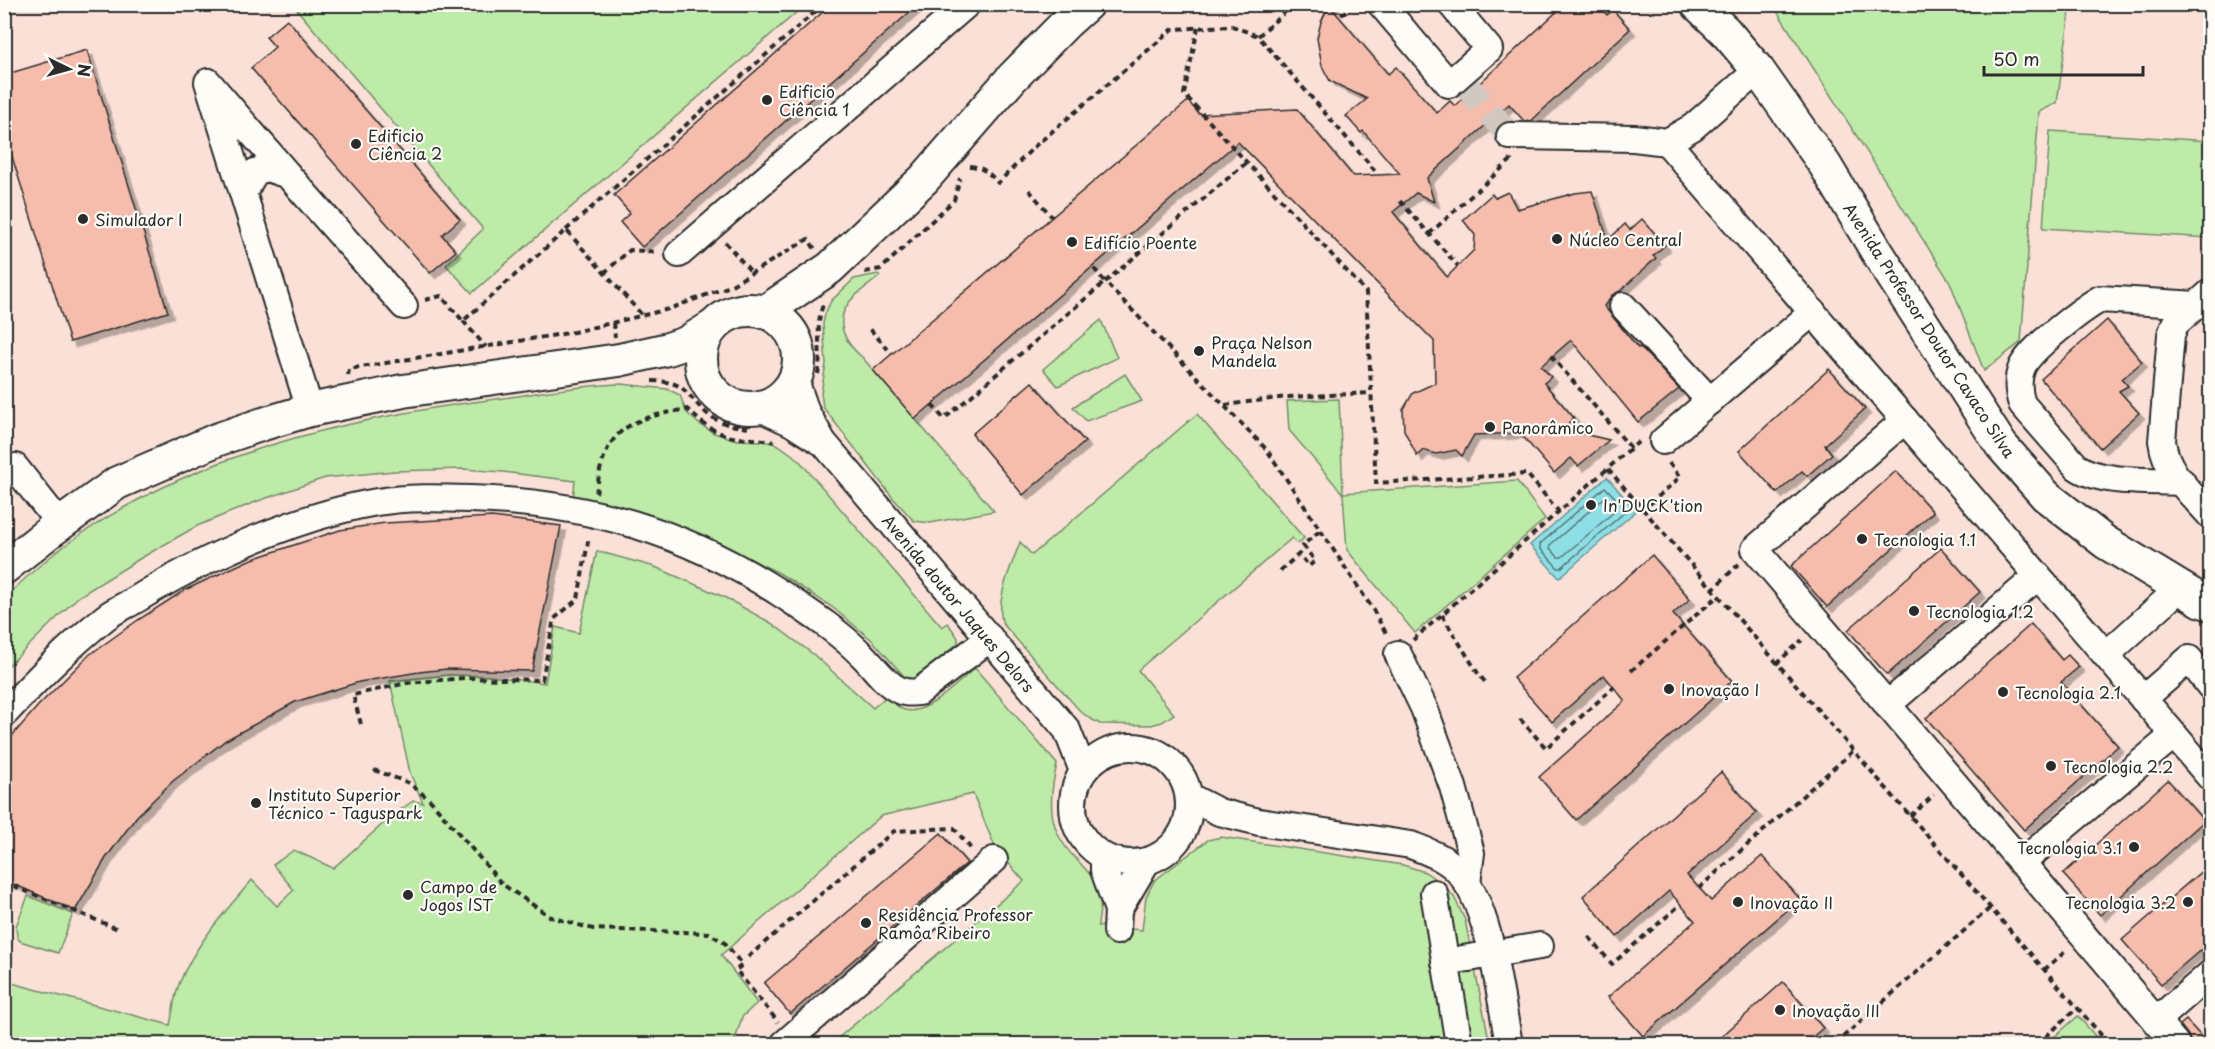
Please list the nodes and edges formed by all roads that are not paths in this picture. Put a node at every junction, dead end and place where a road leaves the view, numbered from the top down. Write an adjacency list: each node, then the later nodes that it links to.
1 (967, 4): 11 (street)
2 (1087, 4): 12 (main road)
3 (1381, 4): 4 (street)
4 (1451, 4)
5 (1697, 4): 6 (main road, Avenida Professor Doutor Cavaco Silva)
6 (1758, 70): 8 (street); 35 (main road, Avenida Professor Doutor Cavaco Silva)
7 (1510, 136): 8 (street)
8 (1667, 142): 17 (street)
9 (288, 175): 10 (street); 10 (street); 14 (street)
10 (243, 193): 24 (street)
11 (679, 254)
12 (845, 270): 16 (main road); 19 (main road)
13 (2204, 299): 30 (street); 30 (street)
14 (404, 306)
15 (1623, 306): 23 (street)
16 (766, 311): 18 (main road); 19 (main road)
17 (1813, 312): 23 (street); 26 (street)
18 (712, 327): 20 (main road); 22 (main road)
19 (797, 342): 21 (main road)
20 (619, 360): 22 (main road); 24 (main road)
21 (806, 380): 25 (main road); 27 (street, Avenida doutor Jaques Delors)
22 (708, 386): 25 (main road)
23 (1710, 401): 28 (street)
24 (310, 410): 32 (main road)
25 (757, 418): 27 (street, Avenida doutor Jaques Delors)
26 (1905, 420): 34 (street); 42 (street)
27 (823, 442): 37 (street, Avenida doutor Jaques Delors)
28 (1659, 446)
29 (15, 467): 32 (street)
30 (2182, 482): 31 (street)
31 (2211, 515)
32 (60, 524): 33 (main road)
33 (4, 568)
34 (2038, 576): 39 (street); 42 (street)
35 (2180, 588): 36 (main road, Avenida Professor Doutor Cavaco Silva); 39 (street)
36 (2211, 604)
37 (990, 638): 43 (street); 44 (street, Avenida doutor Jaques Delors)
38 (1398, 654): 56 (street)
39 (2106, 656): 41 (street)
40 (2211, 686): 41 (street)
41 (2144, 699): 45 (street)
42 (1887, 705): 55 (street)
43 (4, 714)
44 (1066, 730): 46 (street); 47 (street, Avenida doutor Jaques Delors)
45 (2174, 735): 48 (street); 55 (street)
46 (1110, 750): 47 (street); 49 (street)
47 (1083, 771): 52 (street)
48 (2211, 777)
49 (1190, 797): 50 (street); 51 (street)
50 (1259, 822): 51 (street); 56 (street)
51 (1183, 832): 53 (street)
52 (1104, 857): 53 (street); 53 (street)
53 (1147, 861)
54 (990, 863): 63 (street)
55 (2021, 863): 62 (street)
56 (1467, 884): 59 (street)
57 (1434, 893): 60 (street)
58 (1540, 946): 59 (street)
59 (1491, 954): 60 (street); 65 (street)
60 (1445, 962): 64 (street)
61 (2211, 974): 62 (street)
62 (2156, 1021): 66 (street)
63 (784, 1044)
64 (1459, 1044)
65 (1509, 1044)
66 (2176, 1044)

